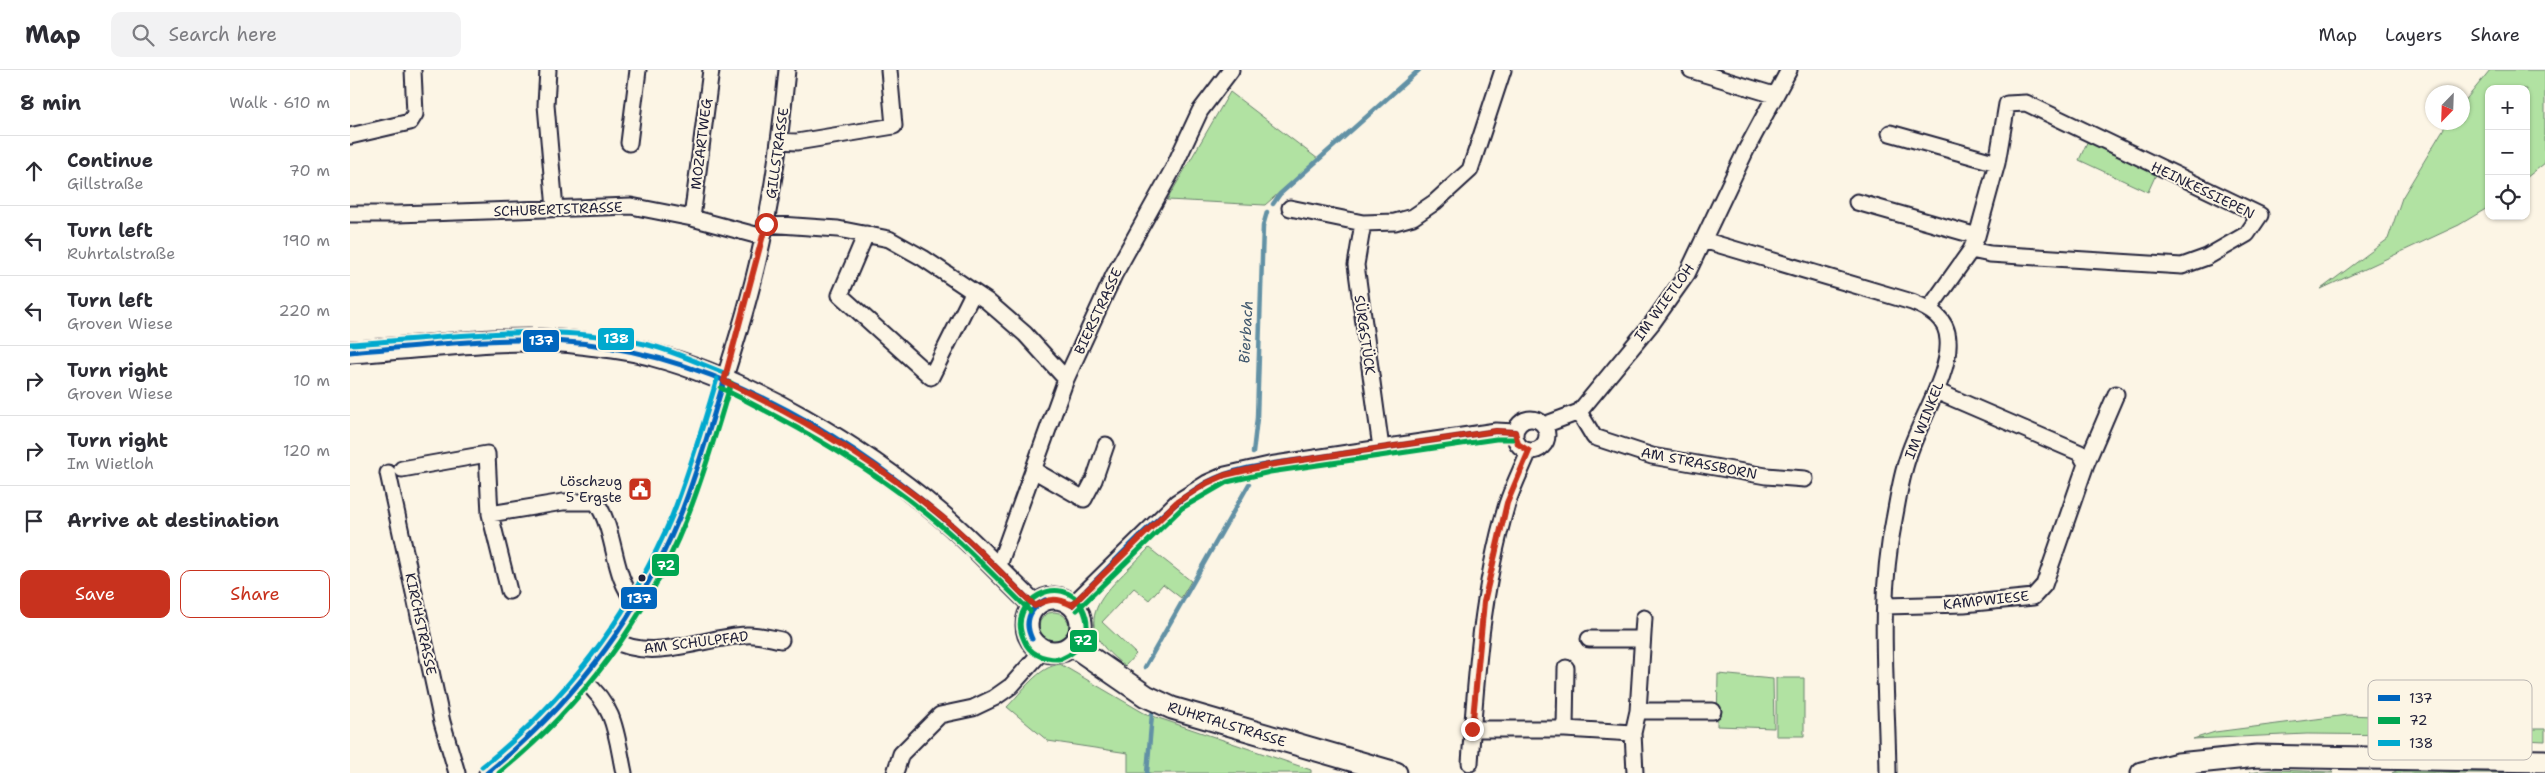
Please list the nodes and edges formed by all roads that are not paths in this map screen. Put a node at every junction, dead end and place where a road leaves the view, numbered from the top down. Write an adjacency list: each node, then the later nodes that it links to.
1 (413, 70): 13 (street)
2 (548, 70): 18 (street)
3 (638, 70): 15 (street)
4 (711, 70): 21 (street, MOZARTWEG)
5 (787, 70): 14 (street, GILLSTRASSE)
6 (889, 70): 14 (street)
7 (1231, 70): 30 (street, BIERSTRASSE)
8 (1503, 70): 22 (street)
9 (1691, 70): 11 (street)
10 (1788, 70): 11 (street, IM WIETLOH)
11 (1774, 95): 25 (street, IM WIETLOH)
12 (1890, 133): 16 (street)
13 (350, 136)
14 (779, 141): 23 (street, GILLSTRASSE)
15 (629, 143)
16 (1997, 163): 26 (street); 26 (street, HEINKESSIEPEN)
17 (1857, 202): 26 (street)
18 (556, 208): 20 (street, SCHUBERTSTRASSE); 21 (street, SCHUBERTSTRASSE)
19 (1290, 208): 22 (street)
20 (350, 214)
21 (692, 218): 23 (street, SCHUBERTSTRASSE)
22 (1363, 223): 38 (street, SÜRGSTÜCK)
23 (764, 231): 24 (street, SCHUBERTSTRASSE); 31 (street, GILLSTRASSE)
24 (866, 234): 27 (street, SCHUBERTSTRASSE); 27 (street)
25 (1703, 240): 28 (street); 34 (street, IM WIETLOH)
26 (1974, 243): 28 (street)
27 (973, 292): 30 (street, SCHUBERTSTRASSE)
28 (1930, 309): 32 (street, IM WINKEL)
29 (350, 352): 31 (main road)
30 (1066, 379): 41 (street, BIERSTRASSE)
31 (724, 381): 44 (main road); 46 (street)
32 (1936, 391): 40 (street); 49 (street, IM WINKEL)
33 (2116, 394): 40 (street, KAMPWIESE)
34 (1579, 412): 35 (street); 42 (street, AM STRASSBORN)
35 (1544, 424): 36 (street); 39 (street)
36 (1515, 432): 38 (street); 39 (street)
37 (1106, 445): 41 (street)
38 (1381, 448): 47 (street)
39 (1529, 451): 61 (street)
40 (2086, 464): 49 (street, KAMPWIESE)
41 (1035, 471): 44 (street, BIERSTRASSE)
42 (1805, 479)
43 (490, 514): 45 (street, KIRCHSTRASSE); 46 (street); 69 (street, KIRCHSTRASSE)
44 (998, 568): 48 (main road)
45 (509, 591)
46 (636, 603): 52 (street)
47 (1072, 605): 48 (main road); 55 (main road)
48 (1035, 606): 56 (main road)
49 (1885, 606): 75 (street, IM WINKEL)
50 (1644, 618): 54 (street)
51 (1589, 639): 54 (street)
52 (613, 640): 53 (street, AM SCHULPFAD); 58 (street)
53 (781, 640)
54 (1641, 640): 59 (street)
55 (1072, 645): 56 (main road); 73 (main road, RUHRTALSTRASSE)
56 (1043, 650): 72 (street)
57 (1566, 668): 62 (street)
58 (584, 681): 70 (street); 71 (street)
59 (1638, 711): 60 (street); 63 (street)
60 (1713, 711)
61 (1472, 729): 62 (street); 67 (street)
62 (1566, 729): 63 (street)
63 (1633, 733): 74 (street)
64 (2368, 758): 68 (main road)
65 (2487, 760): 66 (main road)
66 (2545, 761)
67 (1470, 763)
68 (2178, 769): 76 (main road)
69 (457, 773)
70 (487, 773)
71 (624, 773)
72 (895, 773)
73 (1396, 773)
74 (1636, 773)
75 (1888, 773)
76 (2142, 773)

